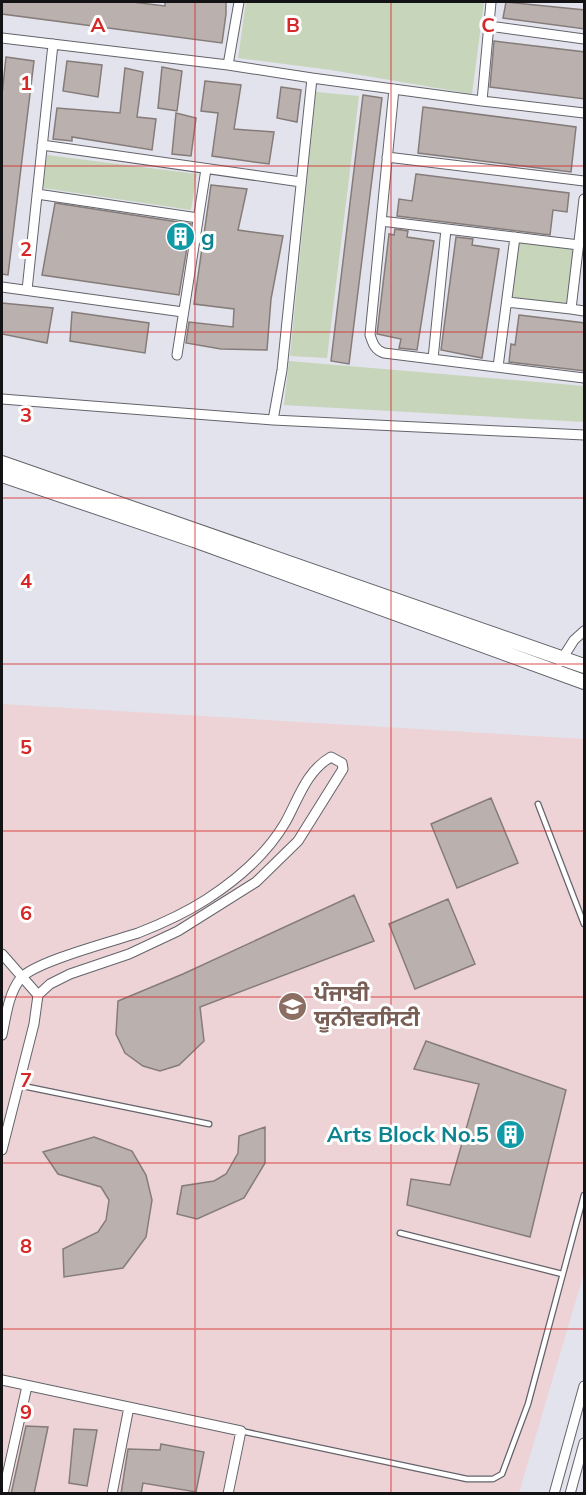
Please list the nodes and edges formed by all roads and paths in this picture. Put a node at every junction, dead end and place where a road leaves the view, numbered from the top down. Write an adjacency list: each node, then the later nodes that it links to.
1 (239, 2): 7 (street)
2 (491, 2): 3 (street)
3 (489, 26): 5 (street); 10 (street)
4 (2, 38): 6 (street)
5 (585, 39)
6 (53, 44): 7 (street); 12 (street)
7 (228, 65): 8 (street)
8 (312, 78): 9 (street); 16 (street)
9 (394, 89): 10 (street); 13 (street)
10 (482, 101): 11 (street)
11 (585, 113)
12 (42, 145): 14 (street); 17 (street)
13 (387, 157): 15 (street); 20 (street)
14 (206, 169): 16 (street); 19 (street)
15 (585, 181)
16 (302, 182): 35 (street)
17 (37, 194): 19 (street); 25 (street)
18 (585, 199): 23 (street)
19 (198, 218): 29 (street)
20 (381, 221): 21 (street); 31 (street)
21 (446, 229): 22 (street); 31 (street)
22 (515, 237): 23 (street); 26 (street)
23 (579, 244): 27 (street)
24 (2, 287): 25 (street)
25 (27, 290): 29 (street)
26 (507, 302): 27 (street); 32 (street)
27 (571, 309): 28 (street)
28 (585, 311)
29 (183, 312): 30 (street)
30 (177, 355)
31 (433, 359): 32 (street)
32 (498, 367): 33 (street)
33 (585, 378)
34 (2, 399): 35 (street)
35 (273, 420): 36 (street)
36 (585, 435)
37 (2, 463): 40 (street)
38 (2, 475): 42 (street)
39 (585, 631): 40 (street)
40 (562, 659): 41 (street); 42 (street)
41 (585, 666)
42 (555, 672): 43 (street)
43 (585, 682)
44 (538, 804): 45 (lane)
45 (585, 924)
46 (2, 954): 47 (street)
47 (20, 978): 48 (street); 48 (street); 49 (street)
48 (38, 995): 50 (street)
49 (2, 1035)
50 (18, 1085): 51 (lane); 52 (street)
51 (208, 1124)
52 (2, 1150)
53 (585, 1195): 55 (lane)
54 (400, 1233): 55 (lane)
55 (562, 1274): 60 (lane)
56 (2, 1380): 57 (street)
57 (27, 1386): 59 (street); 62 (street)
58 (585, 1386): 65 (street)
59 (129, 1407): 60 (street); 63 (street)
60 (241, 1431): 64 (street)
61 (585, 1443): 66 (street)
62 (3, 1494)
63 (112, 1494)
64 (228, 1494)
65 (554, 1494)
66 (570, 1494)

